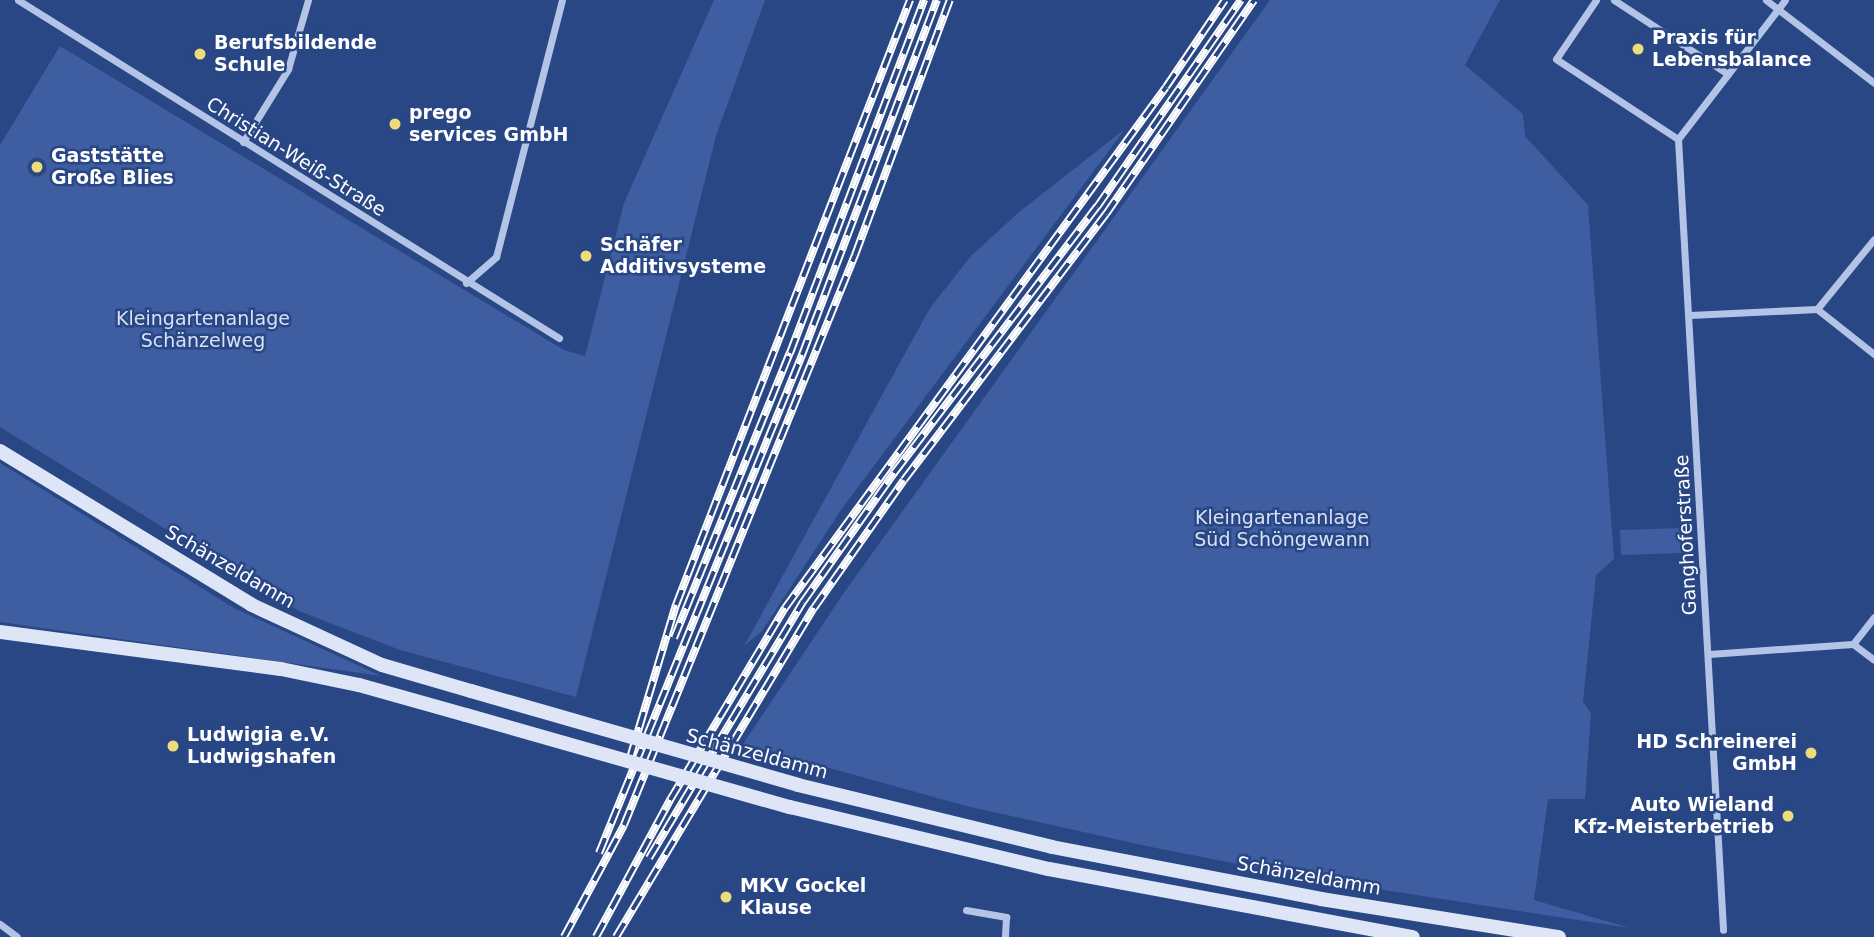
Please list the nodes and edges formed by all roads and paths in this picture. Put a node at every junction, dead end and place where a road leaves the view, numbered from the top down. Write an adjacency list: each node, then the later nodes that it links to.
1 (18, 0): 12 (street, Christian-Weiß-Straße)
2 (308, 0): 12 (street)
3 (562, 0): 14 (street)
4 (1595, 0): 11 (street)
5 (1614, 0): 9 (street)
6 (1766, 0): 8 (street)
7 (1785, 0): 8 (street)
8 (1778, 8): 9 (street); 10 (street)
9 (1728, 74): 11 (street)
10 (1874, 83)
11 (1678, 139): 16 (street, Ganghoferstraße)
12 (243, 142): 14 (street, Christian-Weiß-Straße)
13 (1874, 239): 15 (street)
14 (467, 283): 17 (street, Christian-Weiß-Straße)
15 (1817, 309): 16 (street); 18 (street)
16 (1690, 315): 23 (street, Ganghoferstraße)
17 (559, 338)
18 (1874, 354)
19 (0, 451): 31 (main road, Schänzeldamm, bridge)
20 (1874, 617): 22 (street)
21 (0, 632): 30 (main road, bridge)
22 (1853, 644): 23 (street); 24 (street)
23 (1709, 654): 27 (street, Ganghoferstraße)
24 (1874, 660)
25 (967, 910): 29 (street)
26 (0, 924): 28 (street)
27 (1723, 930)
28 (17, 937)
29 (1005, 937)
30 (1413, 937)
31 (1559, 937)

